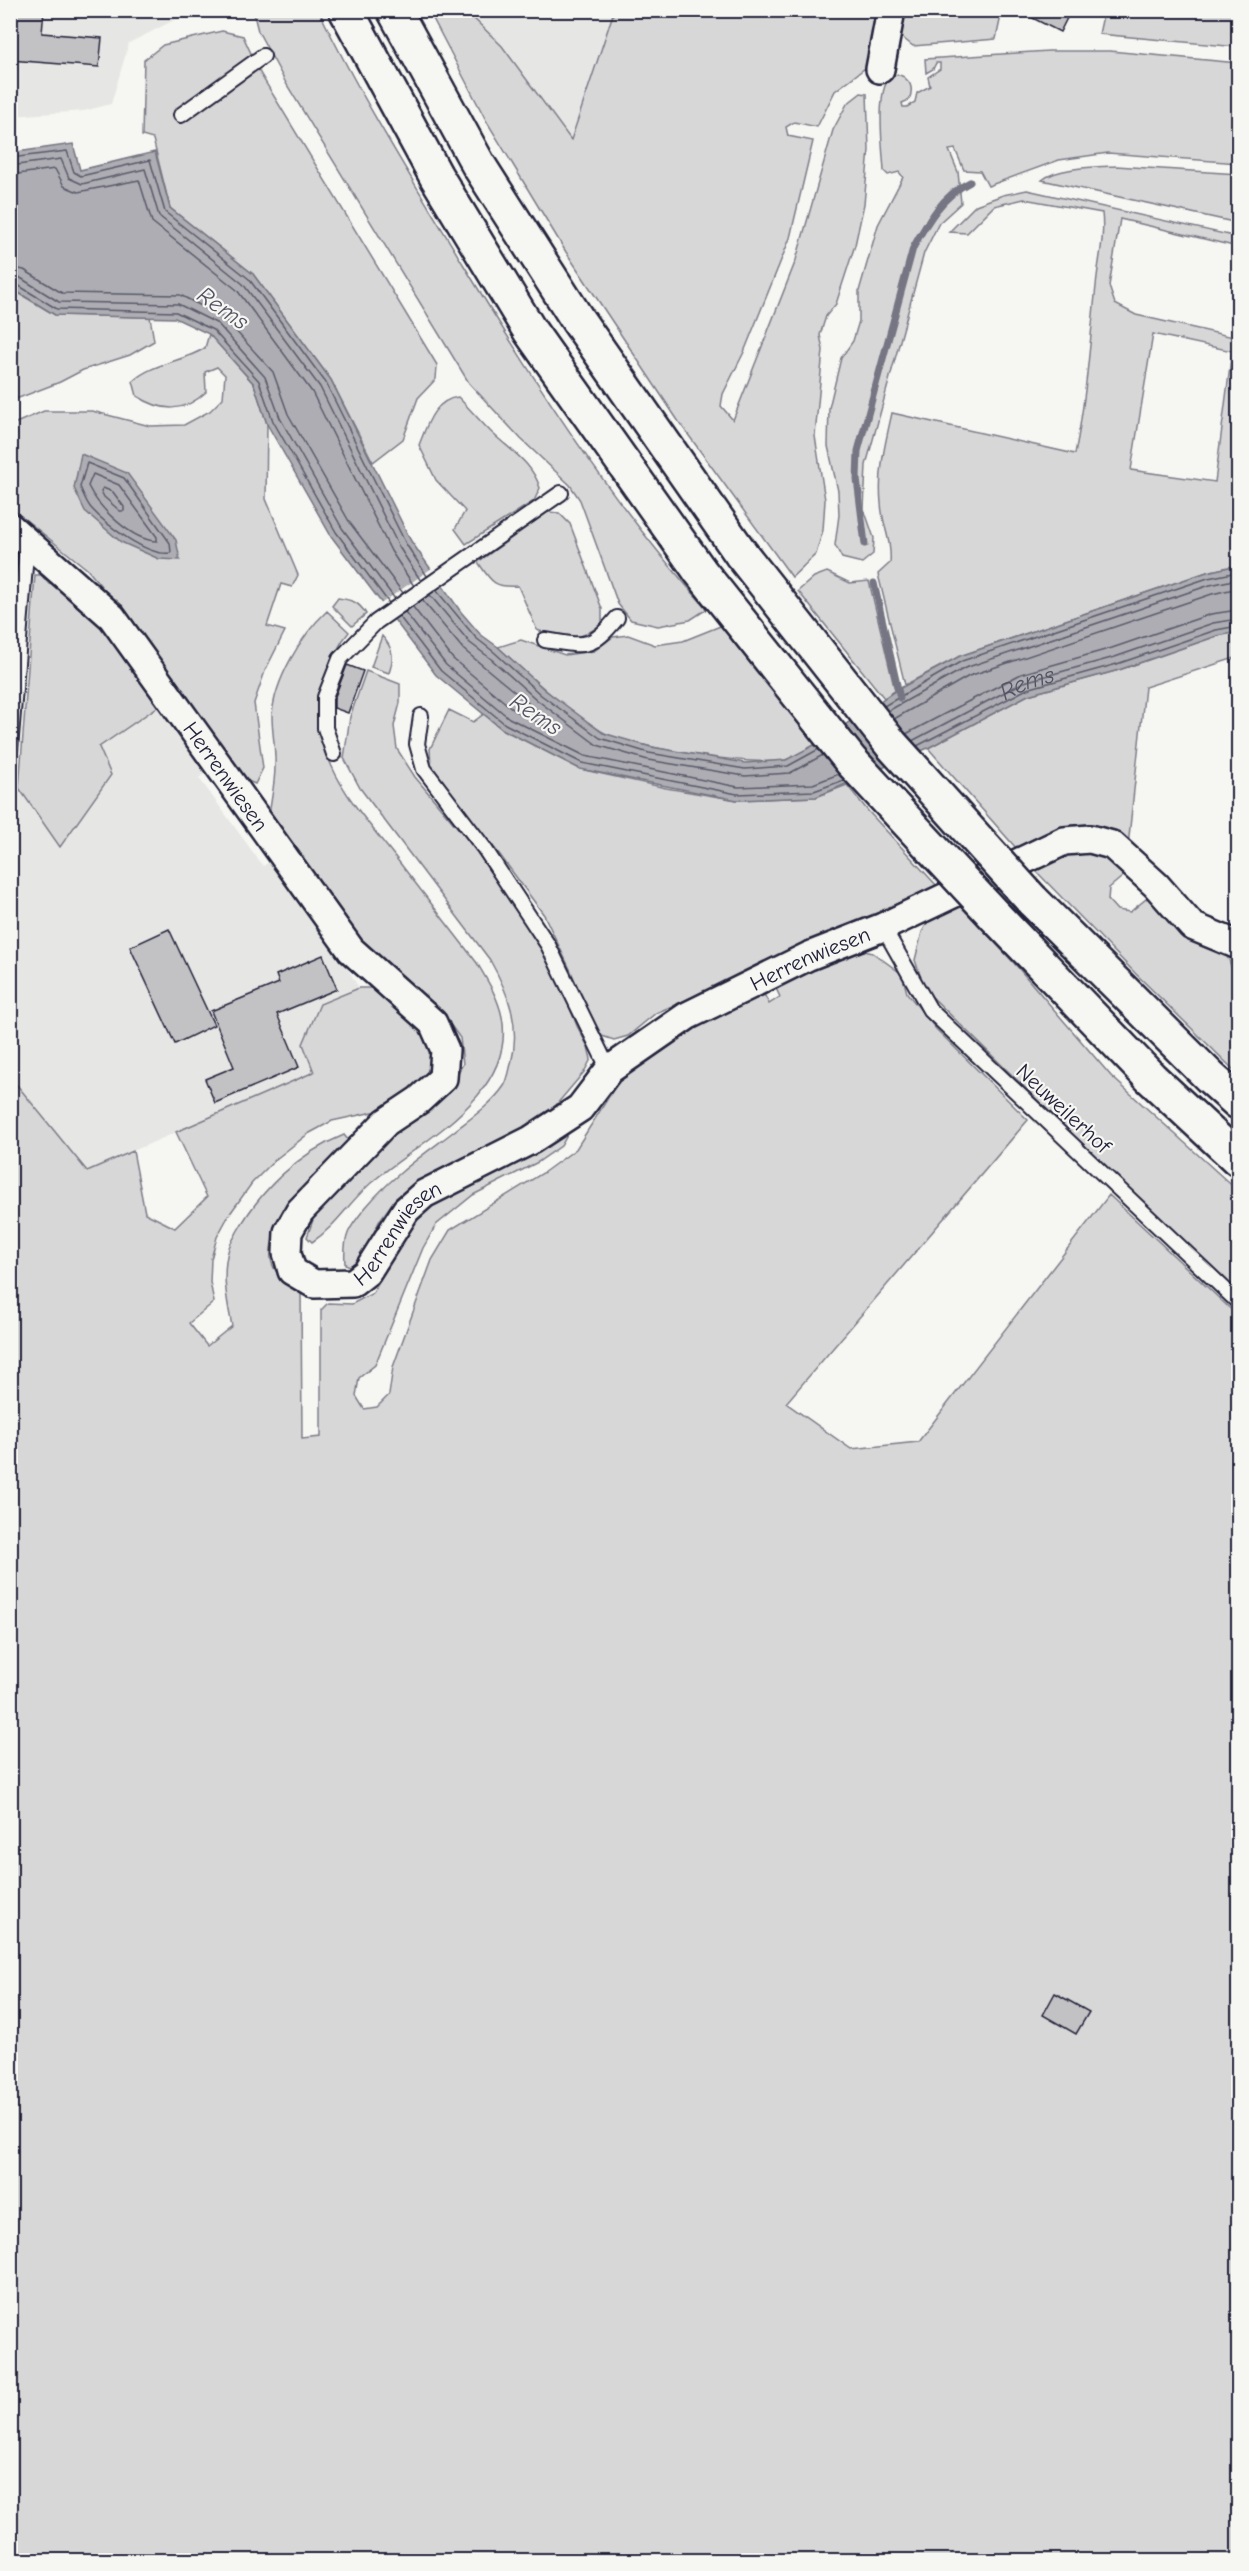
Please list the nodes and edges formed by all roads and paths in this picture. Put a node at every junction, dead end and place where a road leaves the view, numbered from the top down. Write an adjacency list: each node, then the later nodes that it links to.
1 (394, 10): 17 (highway, bridge)
2 (891, 10): 5 (street)
3 (350, 18): 18 (highway, bridge)
4 (262, 56): 6 (lane)
5 (880, 69)
6 (181, 115)
7 (561, 493): 13 (lane)
8 (19, 534): 12 (lane); 16 (street, Herrenwiesen)
9 (617, 618): 10 (lane)
10 (545, 640)
11 (421, 716): 16 (lane)
12 (10, 749)
13 (334, 754)
14 (883, 927): 15 (street, Herrenwiesen); 16 (street, Herrenwiesen); 19 (lane, Neuweilerhof)
15 (1239, 945)
16 (609, 1070)
17 (1239, 1102)
18 (1239, 1159)
19 (1239, 1302)

